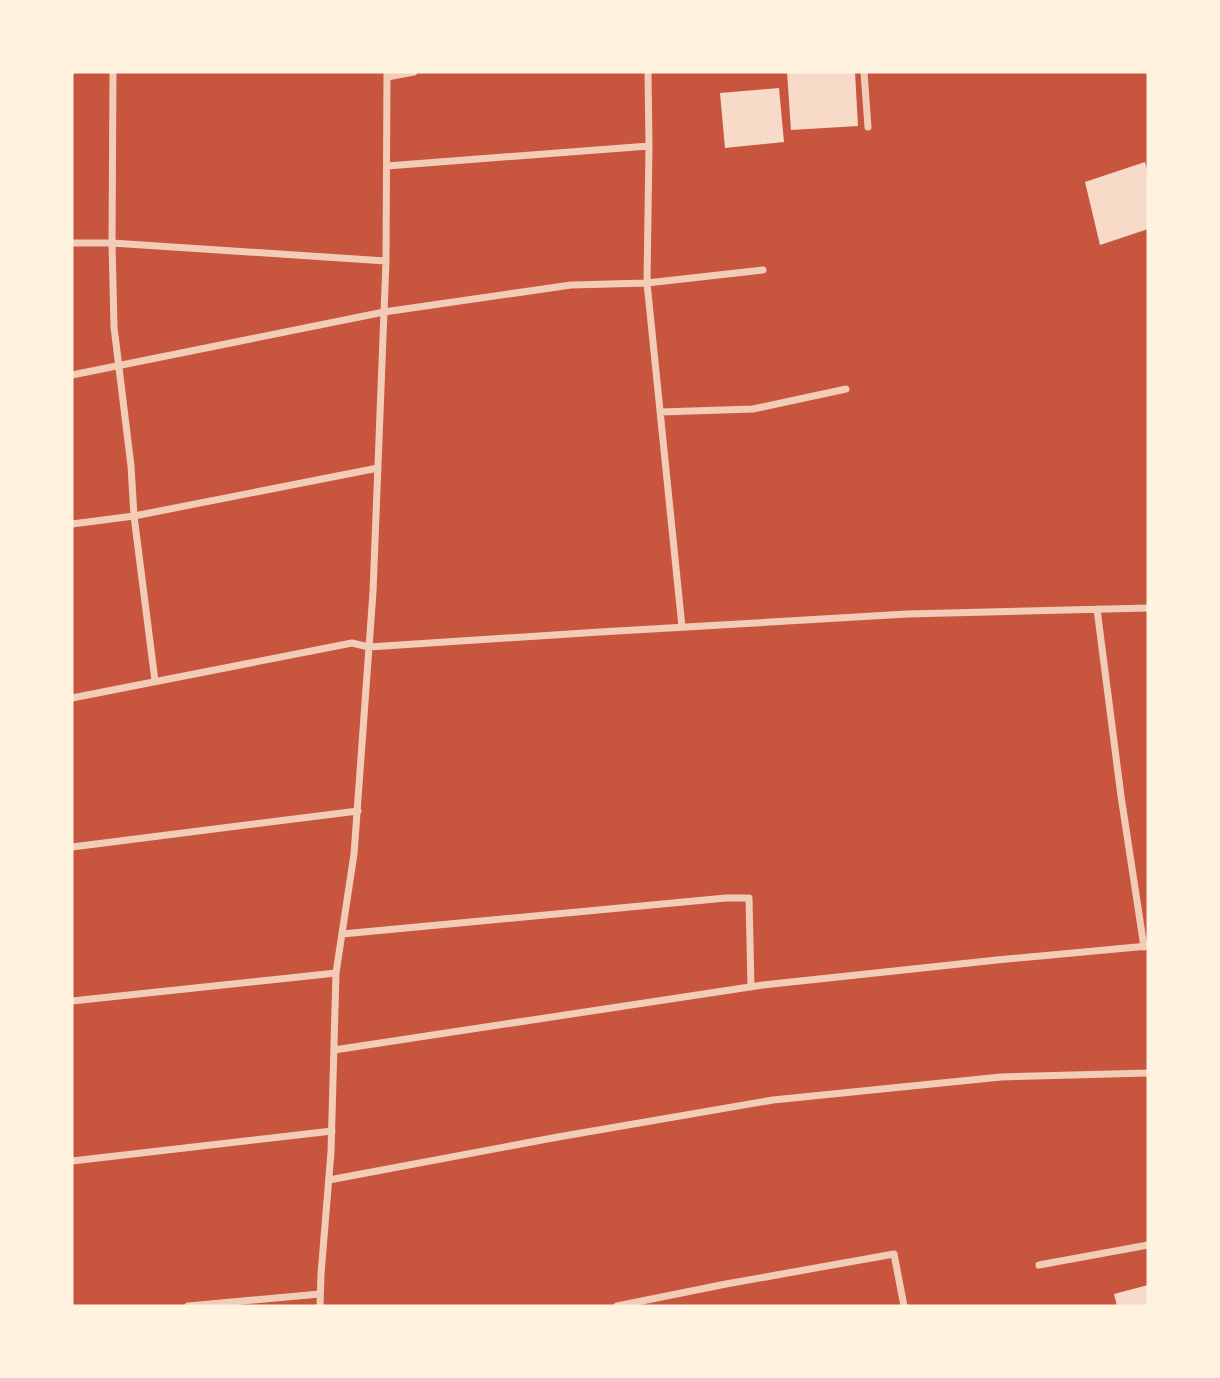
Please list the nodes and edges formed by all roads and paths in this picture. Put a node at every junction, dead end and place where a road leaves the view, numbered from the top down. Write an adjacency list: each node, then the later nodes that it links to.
1 (113, 72): 10 (street)
2 (414, 72): 5 (street)
3 (648, 72): 7 (street)
4 (864, 72): 6 (street)
5 (387, 74): 8 (street)
6 (868, 127)
7 (649, 146): 8 (street); 13 (street)
8 (387, 166): 11 (street)
9 (72, 243): 10 (street)
10 (112, 243): 11 (street); 15 (street)
11 (386, 261): 14 (street)
12 (763, 270): 13 (street)
13 (647, 283): 14 (street); 18 (street)
14 (384, 312): 15 (street); 19 (street)
15 (119, 365): 16 (street); 20 (street)
16 (72, 375)
17 (846, 388): 18 (street)
18 (660, 412): 24 (street)
19 (378, 468): 20 (street); 25 (street)
20 (134, 516): 21 (street); 26 (street)
21 (72, 524)
22 (1148, 608): 23 (street)
23 (1097, 609): 24 (street); 31 (street)
24 (682, 627): 25 (street)
25 (369, 647): 26 (street); 28 (street)
26 (155, 681): 27 (street)
27 (72, 698)
28 (358, 811): 29 (street); 30 (street)
29 (72, 847)
30 (342, 934): 32 (street); 33 (street)
31 (1146, 946): 33 (street)
32 (336, 973): 34 (street); 35 (street)
33 (751, 987): 35 (street)
34 (72, 1001)
35 (334, 1050): 37 (street)
36 (1148, 1073): 39 (street)
37 (332, 1131): 38 (street); 39 (street)
38 (72, 1161)
39 (329, 1180): 42 (street)
40 (1148, 1245): 41 (street)
41 (1039, 1265)
42 (320, 1294): 43 (street); 44 (street)
43 (188, 1306)
44 (320, 1306)
45 (617, 1306): 46 (street)
46 (904, 1306)

